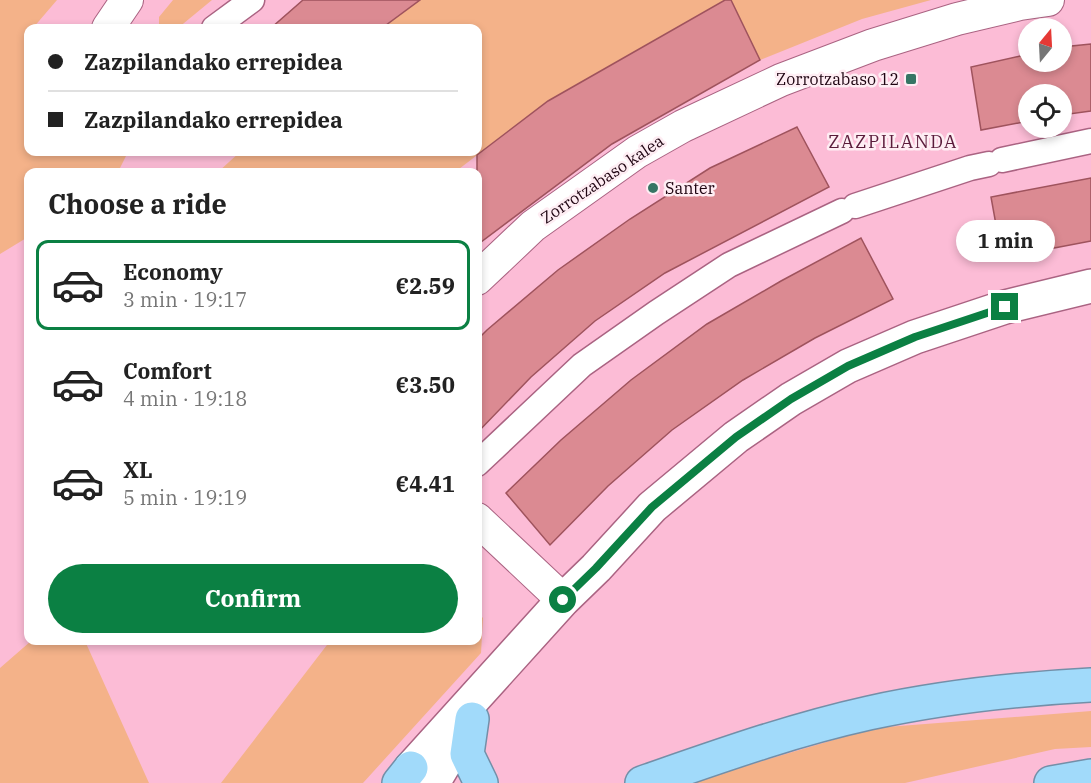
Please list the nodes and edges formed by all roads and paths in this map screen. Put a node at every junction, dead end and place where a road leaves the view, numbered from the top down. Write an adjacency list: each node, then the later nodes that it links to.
1 (128, 0): 4 (street)
2 (252, 0): 5 (street)
3 (1048, 0): 7 (street, Zorrotzabaso kalea)
4 (111, 24)
5 (219, 24)
6 (1091, 141): 9 (street)
7 (482, 274)
8 (1091, 286): 11 (street)
9 (482, 459)
10 (482, 524): 11 (street)
11 (563, 600): 13 (street)
12 (1091, 685): 17 (highway)
13 (476, 705): 15 (street); 16 (highway)
14 (1091, 776): 18 (highway)
15 (412, 779)
16 (481, 783)
17 (642, 783)
18 (1051, 783)

